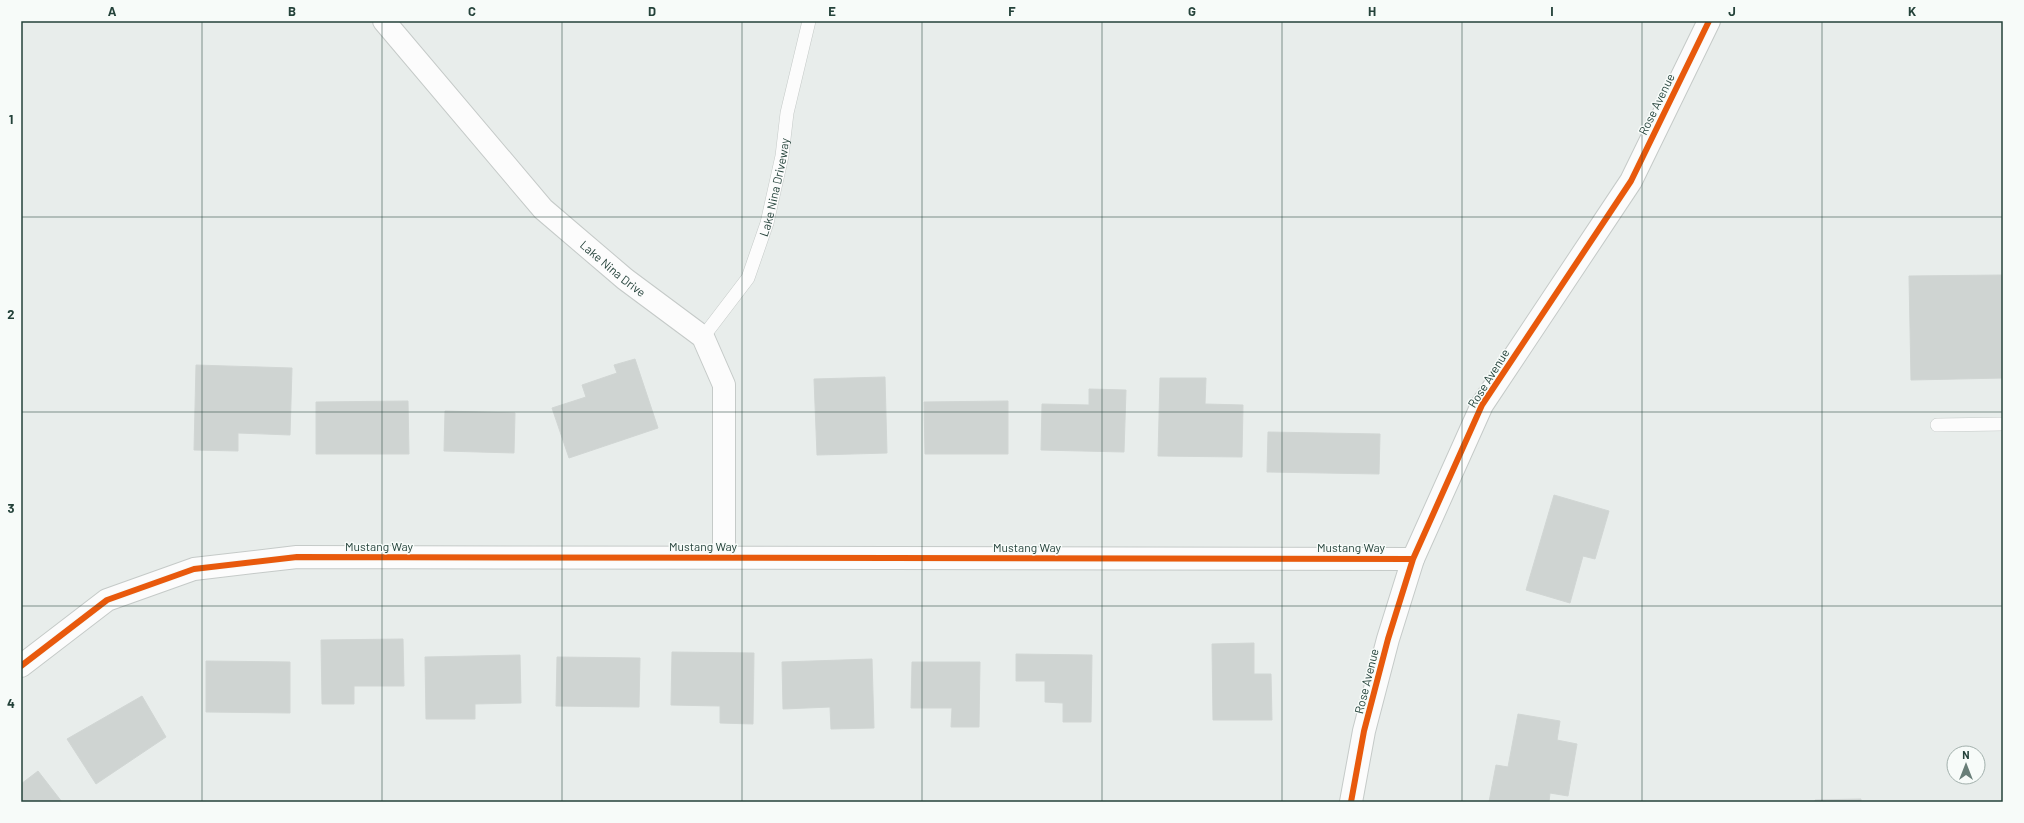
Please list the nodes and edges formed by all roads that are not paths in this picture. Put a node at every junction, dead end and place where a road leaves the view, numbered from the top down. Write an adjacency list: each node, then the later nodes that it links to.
1 (384, 21): 4 (street, Lake Nina Drive)
2 (809, 21): 4 (lane, Lake Nina Driveway)
3 (1709, 21): 8 (street, Rose Avenue)
4 (703, 337): 7 (street, Lake Nina Drive)
5 (2003, 424): 6 (lane)
6 (1937, 425)
7 (724, 557): 8 (street, Mustang Way); 9 (street, Mustang Way)
8 (1413, 558): 10 (street, Rose Avenue)
9 (21, 666)
10 (1351, 802)

